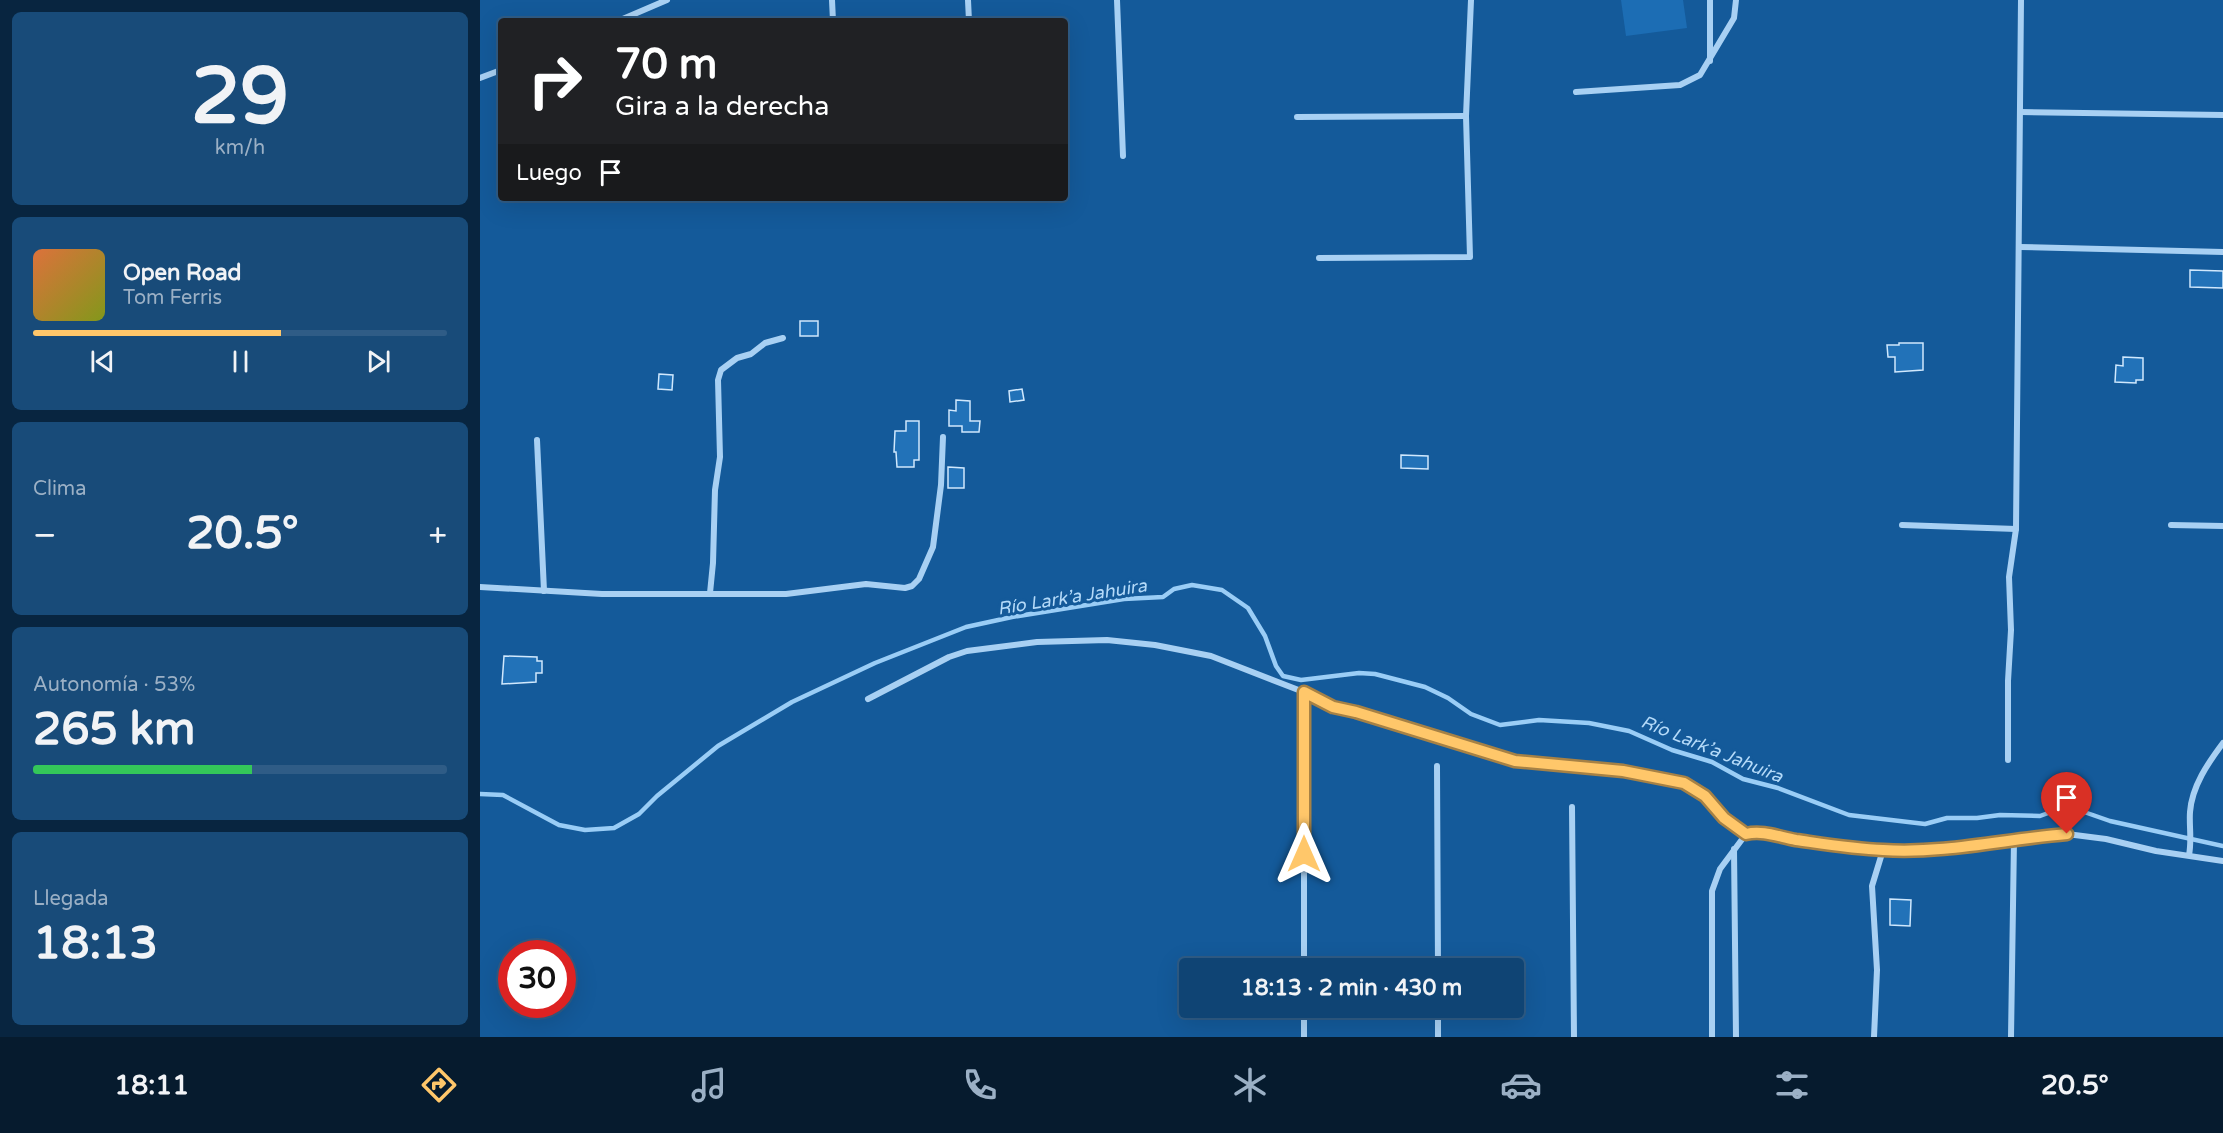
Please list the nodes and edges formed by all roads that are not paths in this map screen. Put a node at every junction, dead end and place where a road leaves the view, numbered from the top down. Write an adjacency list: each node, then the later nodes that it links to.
1 (667, 0): 9 (street)
2 (832, 0): 10 (street)
3 (968, 0): 11 (street)
4 (1117, 0): 20 (street)
5 (1471, 0): 18 (street)
6 (1710, 0): 12 (street)
7 (1736, 0): 12 (street)
8 (2021, 0): 16 (street)
9 (625, 18)
10 (833, 18)
11 (969, 18)
12 (1710, 62): 15 (street)
13 (498, 71): 14 (street)
14 (480, 78)
15 (1576, 92)
16 (2020, 112): 17 (street); 21 (street)
17 (2223, 115)
18 (1466, 116): 19 (street); 23 (street)
19 (1297, 117)
20 (1123, 156)
21 (2020, 247): 22 (street); 30 (street)
22 (2223, 252)
23 (1319, 258)
24 (783, 338): 33 (street)
25 (944, 437): 33 (street)
26 (537, 440): 32 (street)
27 (1902, 525): 30 (street)
28 (2171, 525): 29 (street)
29 (2223, 526)
30 (2016, 529): 37 (street)
31 (480, 587): 32 (street)
32 (544, 591): 33 (street)
33 (710, 593)
34 (1304, 692): 35 (street); 40 (street); 46 (street)
35 (868, 699)
36 (2223, 743): 44 (street)
37 (2008, 760)
38 (1437, 766): 47 (street)
39 (1572, 807): 52 (street)
40 (1746, 834): 42 (street); 43 (street)
41 (2014, 840): 43 (street); 44 (street); 56 (street)
42 (1734, 848): 53 (street); 54 (street)
43 (1883, 850): 55 (street)
44 (2189, 855): 45 (street)
45 (2223, 861)
46 (1304, 958)
47 (1438, 958)
48 (1304, 1018): 50 (street)
49 (1438, 1018): 51 (street)
50 (1304, 1037)
51 (1438, 1037)
52 (1574, 1037)
53 (1712, 1037)
54 (1736, 1037)
55 (1874, 1037)
56 (2012, 1037)

